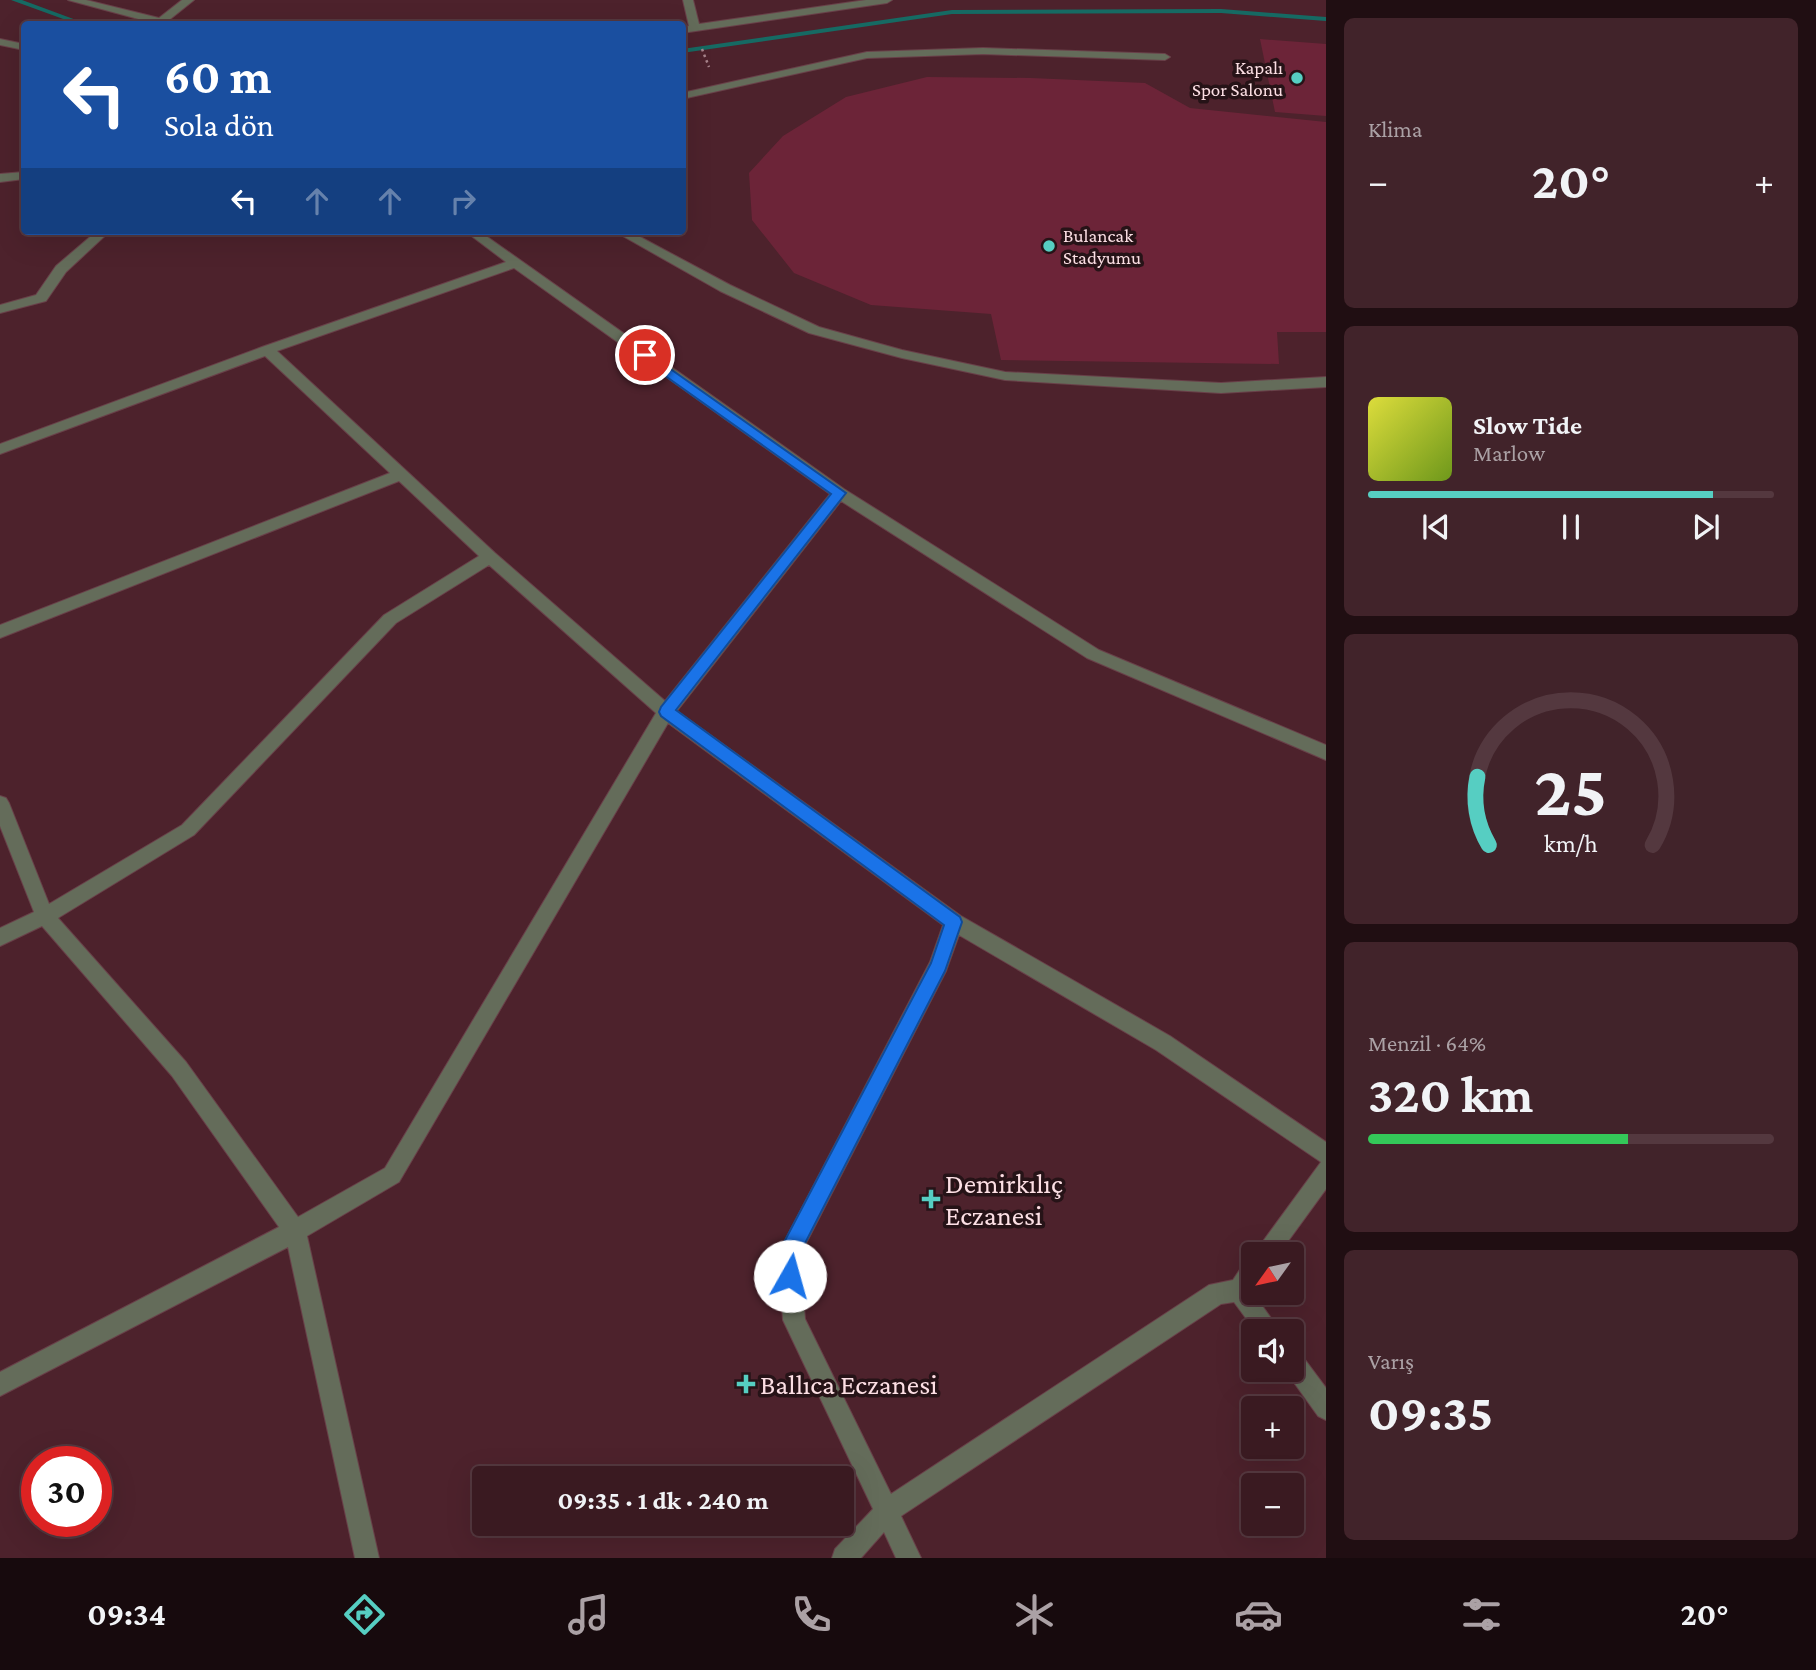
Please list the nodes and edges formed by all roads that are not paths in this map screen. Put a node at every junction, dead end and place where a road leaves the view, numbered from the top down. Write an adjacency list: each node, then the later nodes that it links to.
1 (73, 0): 5 (street)
2 (189, 0): 6 (street)
3 (688, 0): 7 (street)
4 (887, 0): 7 (street)
5 (157, 21)
6 (167, 21)
7 (695, 29): 8 (street)
8 (686, 30)
9 (0, 43): 10 (street)
10 (21, 46)
11 (1165, 57): 12 (street)
12 (686, 95)
13 (21, 176): 14 (street)
14 (0, 178)
15 (99, 235): 19 (street)
16 (476, 235): 18 (street)
17 (627, 235): 21 (street)
18 (515, 263): 20 (street); 24 (street)
19 (0, 309)
20 (267, 350): 22 (street); 23 (street)
21 (1326, 382)
22 (0, 449)
23 (402, 474): 25 (street); 26 (street)
24 (839, 493): 27 (street); 28 (street)
25 (490, 557): 27 (street); 30 (street)
26 (0, 632)
27 (666, 712): 31 (street); 35 (street)
28 (1326, 753)
29 (0, 803): 30 (street)
30 (45, 916): 32 (street); 35 (street)
31 (954, 922): 33 (street); 43 (street)
32 (0, 937)
33 (1326, 1154)
34 (1326, 1171): 36 (street)
35 (295, 1231): 41 (street); 44 (street)
36 (1274, 1242)
37 (1241, 1287): 38 (street)
38 (1239, 1290): 39 (street); 43 (street)
39 (1260, 1319)
40 (1304, 1378): 42 (street)
41 (0, 1384)
42 (1326, 1408)
43 (886, 1512): 45 (street); 46 (street)
44 (367, 1558)
45 (844, 1558)
46 (909, 1558)

